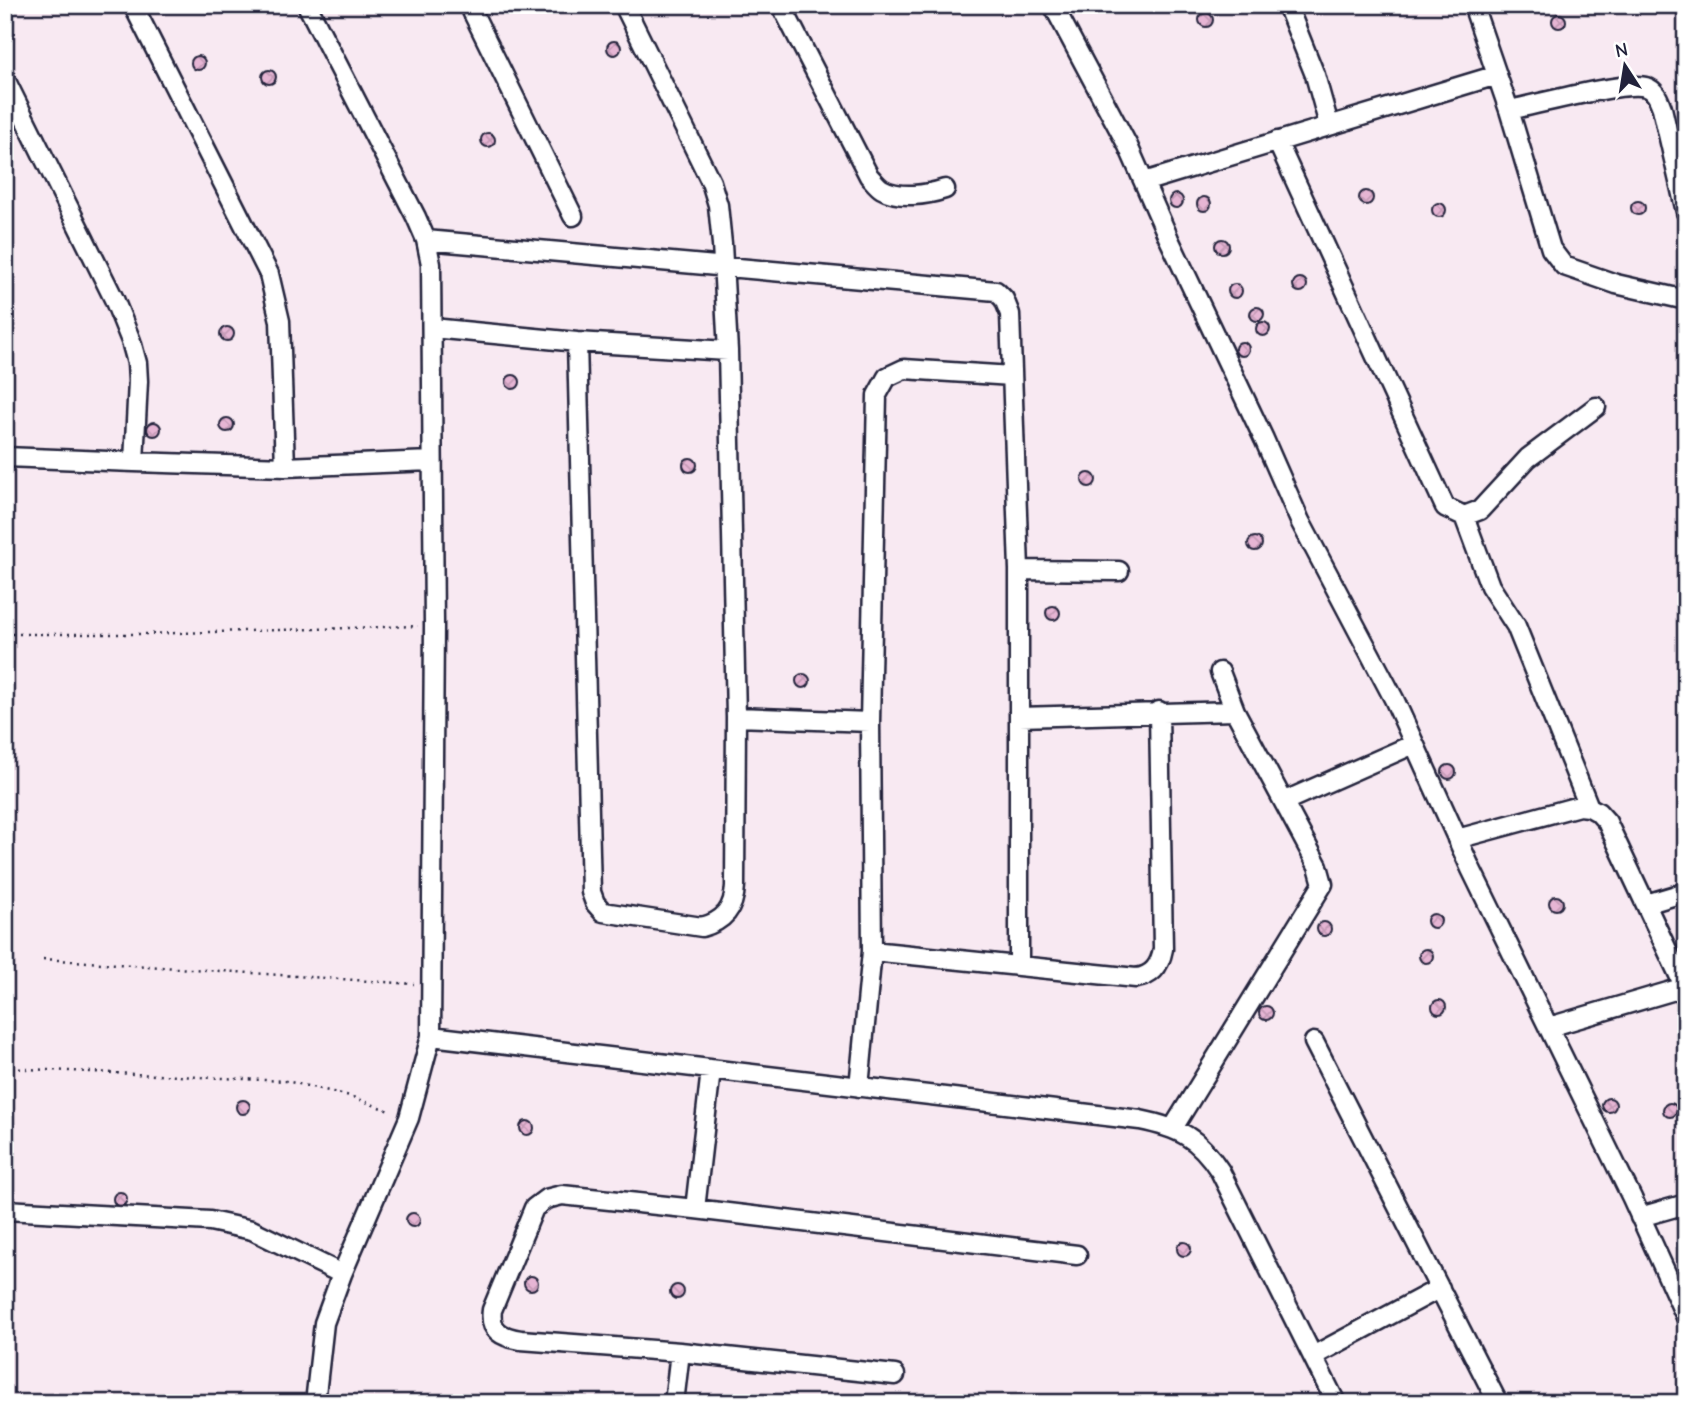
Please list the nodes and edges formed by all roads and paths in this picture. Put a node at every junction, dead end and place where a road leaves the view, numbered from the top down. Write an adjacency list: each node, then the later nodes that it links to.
1 (133, 5): 29 (street)
2 (307, 5): 18 (street)
3 (468, 5): 17 (street)
4 (624, 5): 19 (street)
5 (781, 5): 15 (street)
6 (1053, 5): 14 (street)
7 (1287, 5): 12 (street)
8 (1473, 5): 9 (street)
9 (1497, 75): 11 (street); 12 (street)
10 (5, 79): 28 (street)
11 (1509, 110): 16 (street); 20 (street)
12 (1329, 125): 13 (street)
13 (1277, 141): 14 (street); 30 (street)
14 (1143, 182): 41 (street)
15 (945, 189)
16 (1686, 212)
17 (573, 216)
18 (426, 240): 19 (street); 21 (street)
19 (723, 268): 23 (street); 24 (street)
20 (1686, 300)
21 (432, 328): 22 (street); 27 (street)
22 (577, 342): 23 (street); 39 (street)
23 (727, 351): 39 (street)
24 (1012, 376): 31 (street); 40 (street)
25 (1596, 407): 30 (street)
26 (5, 457): 28 (street)
27 (431, 461): 29 (street); 33 (street)
28 (134, 462): 29 (street)
29 (285, 467)
30 (1464, 516): 43 (street)
31 (1019, 570): 32 (street); 38 (street)
32 (1119, 571)
33 (435, 625): 34 (path); 50 (street)
34 (5, 634)
35 (1220, 672): 36 (street)
36 (1236, 711): 37 (street); 42 (street)
37 (1159, 712): 38 (street); 49 (street)
38 (1019, 716): 49 (street)
39 (736, 717): 40 (street)
40 (870, 722): 47 (street)
41 (1414, 744): 42 (street); 44 (street)
42 (1285, 801): 59 (street)
43 (1590, 807): 44 (street); 46 (street)
44 (1457, 839): 52 (street)
45 (1686, 892): 46 (street)
46 (1646, 904): 51 (street)
47 (872, 951): 49 (street); 57 (street)
48 (43, 959): 50 (path)
49 (1019, 966)
50 (431, 985): 53 (street)
51 (1685, 988): 52 (street)
52 (1549, 1027): 63 (street)
53 (430, 1035): 56 (street); 58 (street)
54 (1314, 1042): 66 (street)
55 (5, 1068): 58 (path)
56 (711, 1070): 57 (street); 61 (street)
57 (859, 1087): 59 (street)
58 (409, 1118): 65 (street)
59 (1173, 1128): 69 (street)
60 (1686, 1203): 63 (street)
61 (695, 1209): 64 (street); 68 (street)
62 (5, 1210): 65 (street)
63 (1640, 1217): 67 (street)
64 (1077, 1255)
65 (342, 1275): 71 (street)
66 (1440, 1288): 69 (street); 74 (street)
67 (1686, 1317)
68 (680, 1352): 70 (street); 72 (street)
69 (1313, 1356): 73 (street)
70 (895, 1375)
71 (314, 1403)
72 (674, 1403)
73 (1336, 1403)
74 (1498, 1403)

